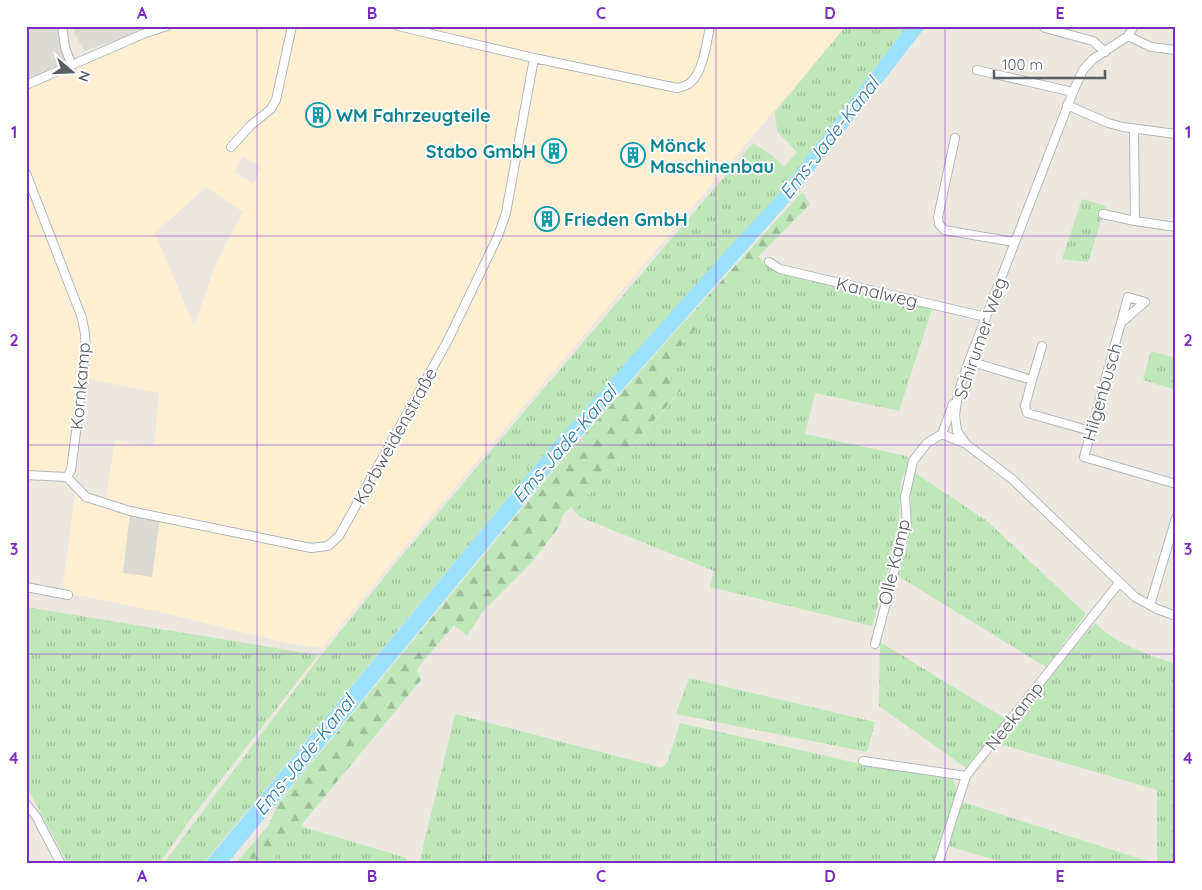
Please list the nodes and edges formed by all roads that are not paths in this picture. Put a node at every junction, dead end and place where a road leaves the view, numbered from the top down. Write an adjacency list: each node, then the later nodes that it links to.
1 (62, 26): 12 (street)
2 (167, 26): 12 (street)
3 (292, 26): 20 (street)
4 (398, 26): 11 (street)
5 (710, 26): 11 (street)
6 (1043, 26): 10 (street)
7 (1134, 26): 8 (street, Schirumer Weg)
8 (1128, 36): 9 (street); 10 (street, Schirumer Weg)
9 (1176, 50)
10 (1105, 52): 15 (street, Schirumer Weg)
11 (534, 58): 37 (street, Korbweidenstraße)
12 (71, 64): 14 (street)
13 (977, 70): 15 (street)
14 (26, 85)
15 (1073, 92): 16 (street, Schirumer Weg)
16 (1067, 105): 17 (street); 25 (street, Schirumer Weg)
17 (1134, 130): 18 (street); 23 (street)
18 (1176, 134)
19 (955, 138): 25 (street)
20 (231, 147)
21 (26, 174): 37 (street, Kornkamp)
22 (1103, 214): 23 (street)
23 (1135, 221): 24 (street)
24 (1176, 226)
25 (1014, 242): 27 (street, Schirumer Weg)
26 (769, 262): 27 (street, Kanalweg)
27 (986, 317): 30 (street, Schirumer Weg)
28 (1122, 322): 33 (street, Hilgenbusch)
29 (1042, 346): 31 (street)
30 (969, 361): 31 (street); 32 (street, Schirumer Weg)
31 (1032, 380): 33 (street)
32 (958, 393): 34 (street); 35 (street, Schirumer Weg)
33 (1091, 431): 38 (street, Hilgenbusch)
34 (942, 434): 35 (street); 46 (street, Olle Kamp)
35 (966, 444): 41 (street, Schirumer Weg)
36 (26, 475): 37 (street)
37 (66, 477)
38 (1176, 484)
39 (1176, 518): 40 (street)
40 (1172, 547): 44 (street)
41 (1119, 583): 44 (street, Schirumer Weg); 48 (street, Neekamp)
42 (26, 587): 43 (street)
43 (68, 595)
44 (1150, 605): 45 (street, Schirumer Weg)
45 (1176, 616)
46 (875, 644)
47 (863, 761): 48 (street)
48 (966, 776): 51 (street, Neekamp)
49 (26, 804): 50 (street)
50 (61, 864)
51 (938, 864)

